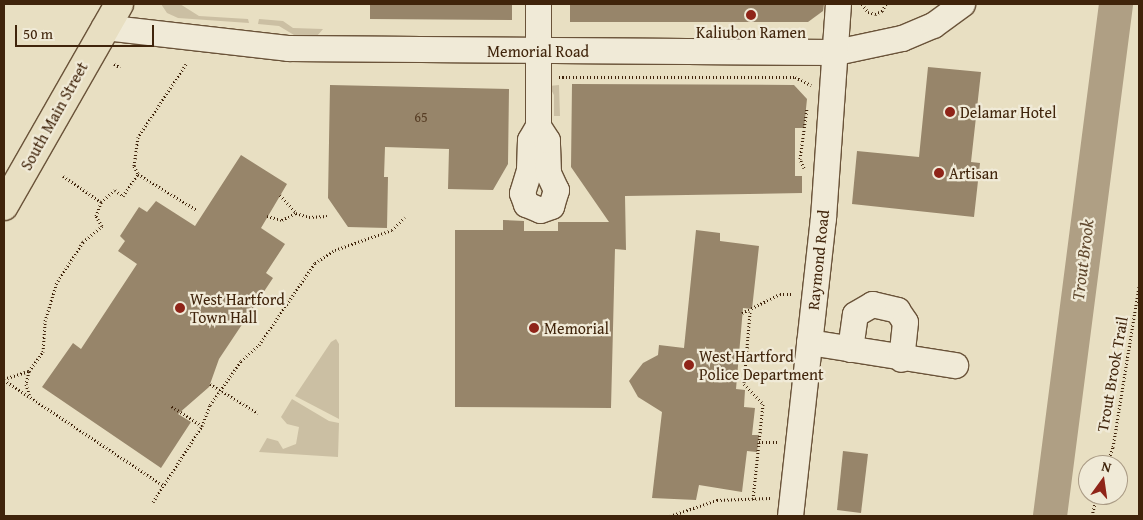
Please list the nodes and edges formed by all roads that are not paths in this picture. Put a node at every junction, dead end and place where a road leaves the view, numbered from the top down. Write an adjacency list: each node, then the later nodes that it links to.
1 (119, 4): 5 (main road, South Main Street)
2 (538, 4): 6 (street)
3 (838, 4): 7 (street, Raymond Road)
4 (962, 4): 7 (street, Memorial Road)
5 (105, 15): 6 (street, Memorial Road); 9 (main road, South Main Street)
6 (539, 52): 7 (street, Memorial Road); 8 (street)
7 (836, 52): 10 (street, Raymond Road)
8 (538, 126)
9 (4, 206)
10 (809, 342): 11 (street); 14 (street, Raymond Road)
11 (850, 349): 12 (street); 12 (street)
12 (901, 359): 13 (street)
13 (955, 365)
14 (790, 516)

